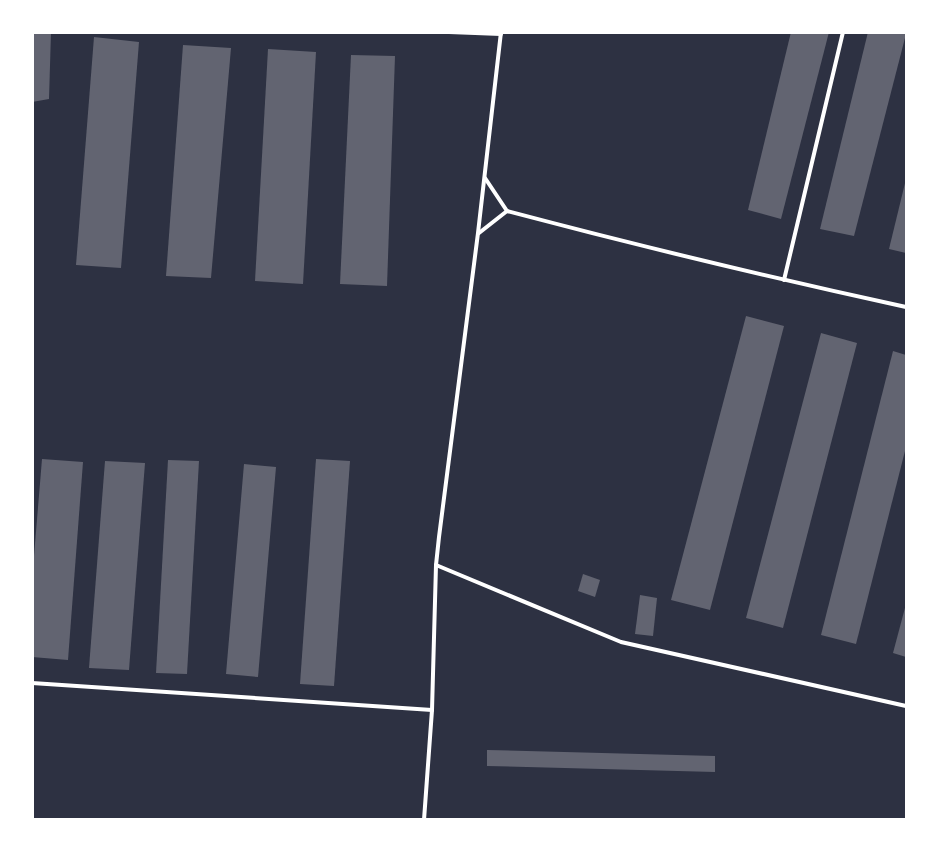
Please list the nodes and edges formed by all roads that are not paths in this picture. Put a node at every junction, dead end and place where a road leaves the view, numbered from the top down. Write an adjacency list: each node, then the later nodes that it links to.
1 (449, 32): 3 (lane)
2 (843, 32): 7 (lane)
3 (501, 33): 4 (lane)
4 (485, 178): 5 (lane); 6 (lane)
5 (507, 211): 6 (lane); 7 (lane)
6 (478, 233): 9 (lane)
7 (784, 280): 8 (lane)
8 (906, 307)
9 (436, 565): 11 (lane); 12 (lane)
10 (32, 683): 12 (lane)
11 (906, 706)
12 (432, 710): 13 (lane)
13 (424, 820)

